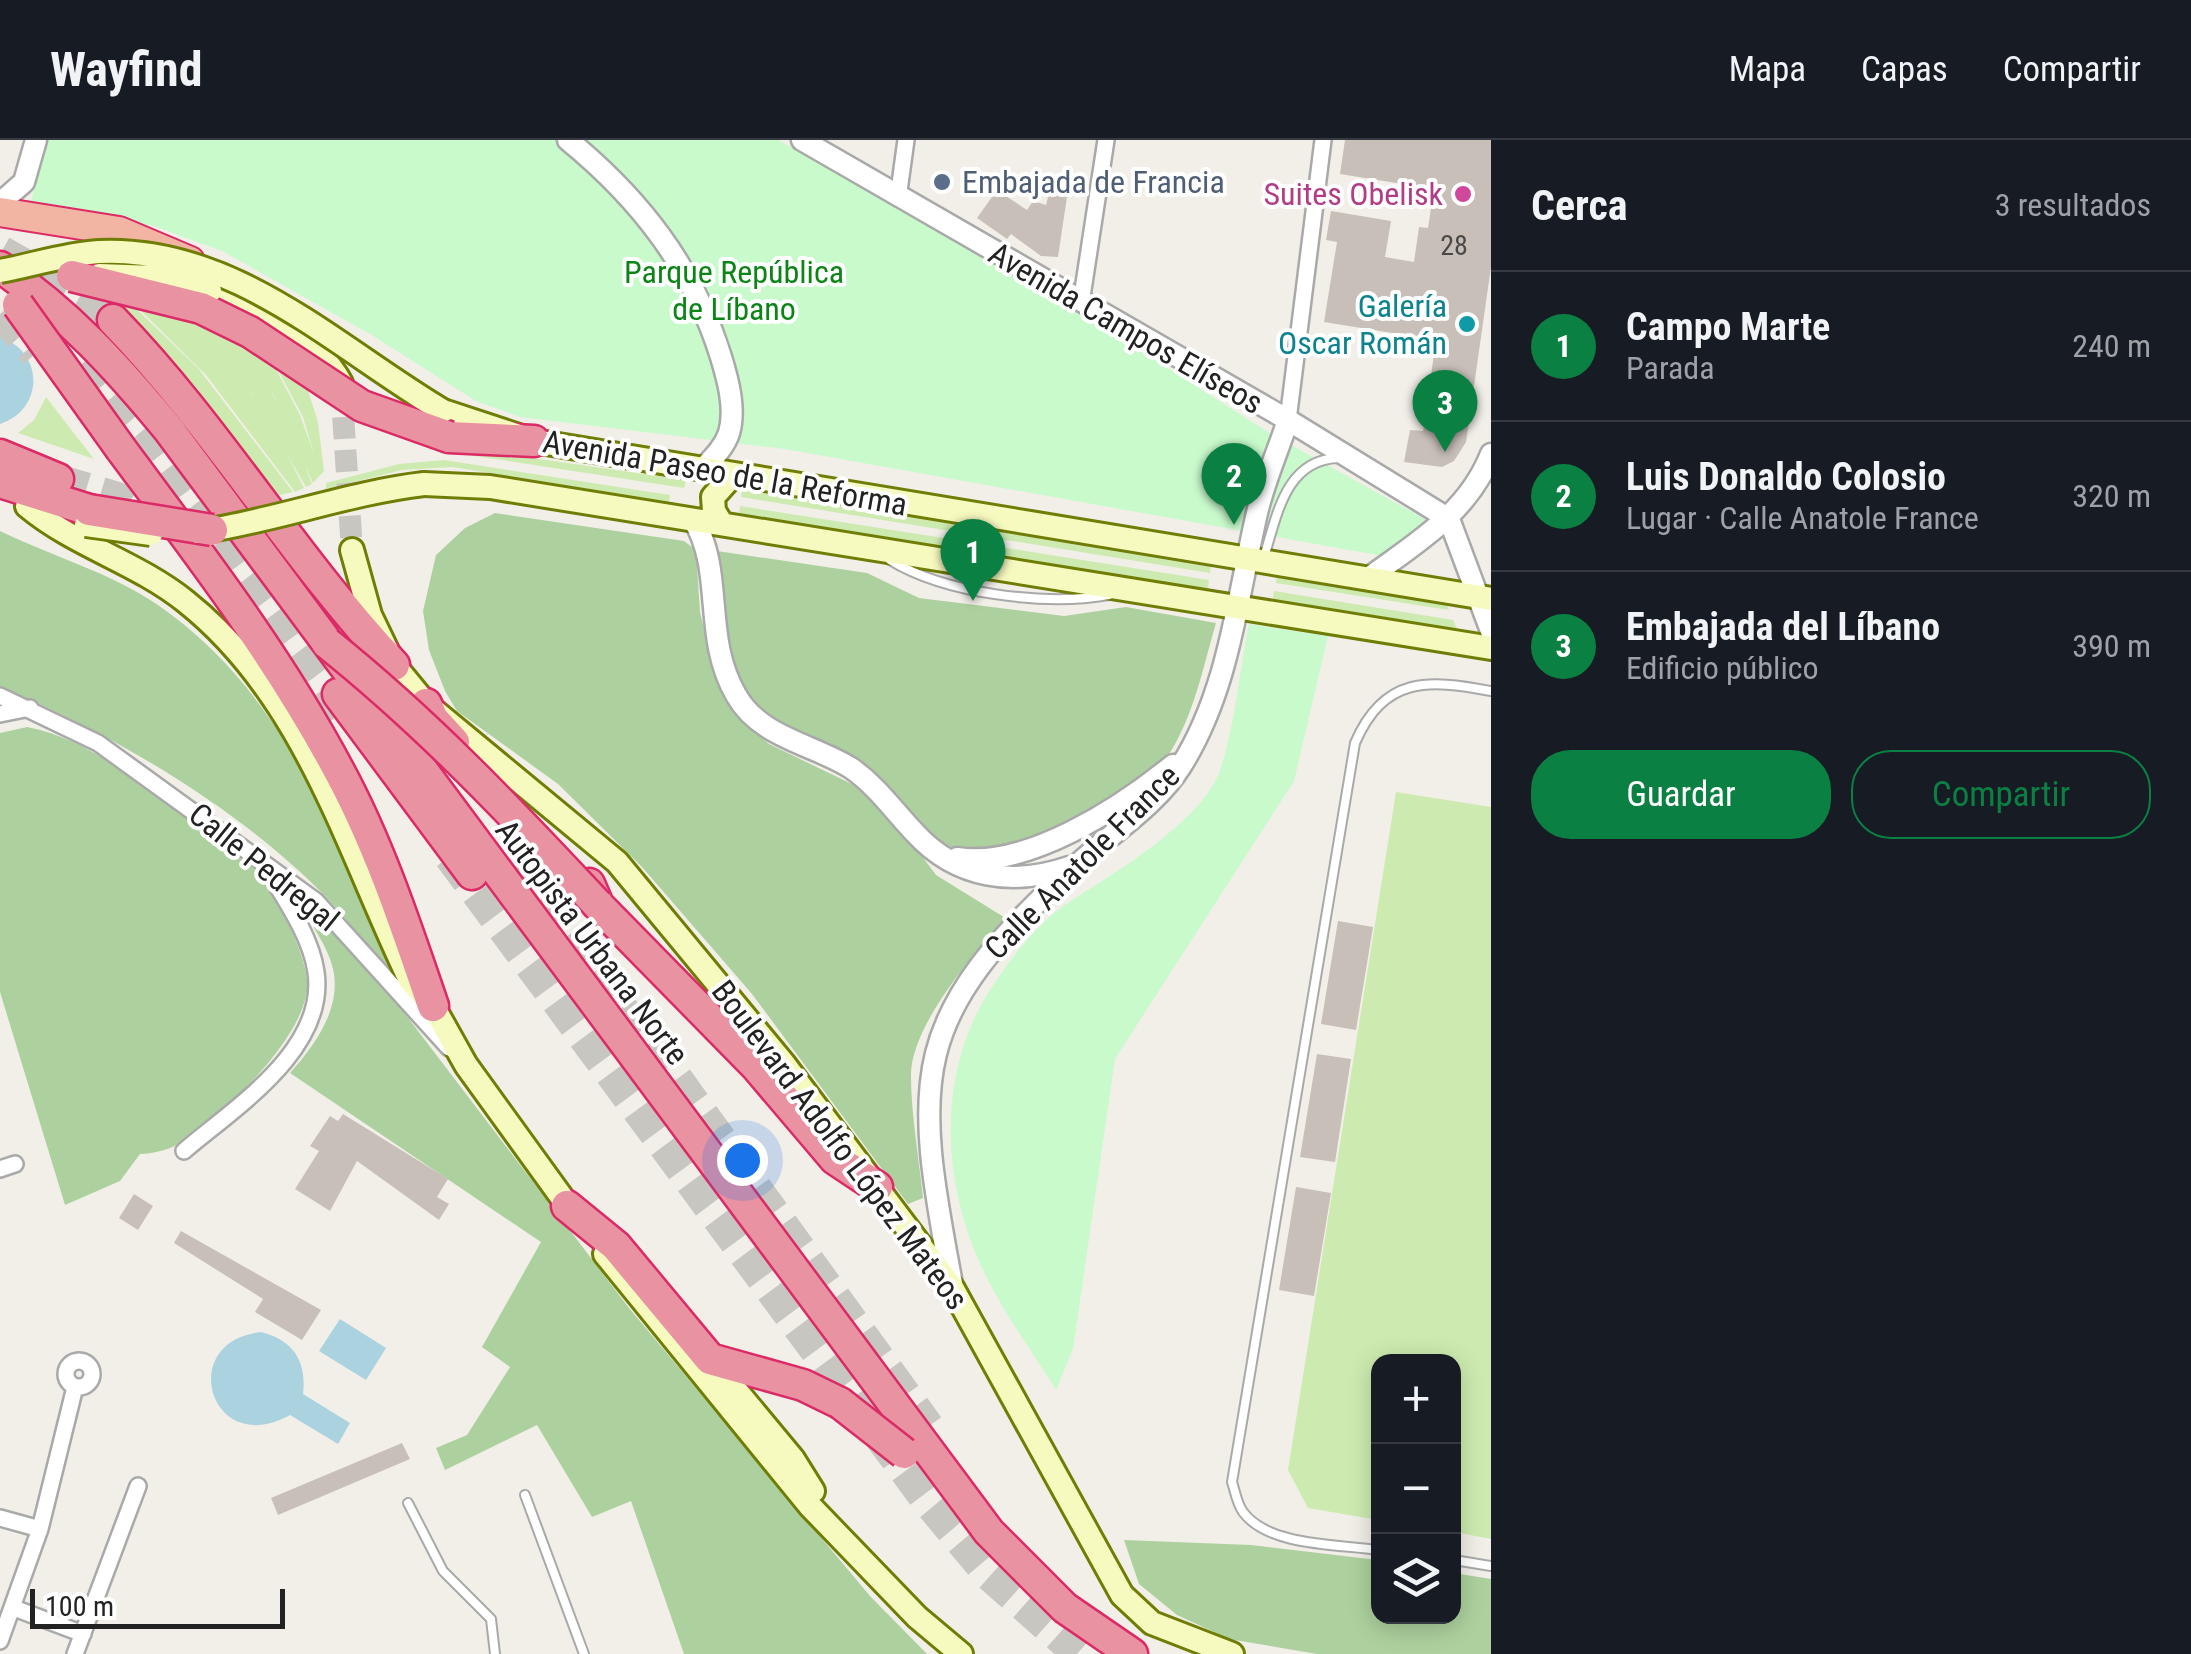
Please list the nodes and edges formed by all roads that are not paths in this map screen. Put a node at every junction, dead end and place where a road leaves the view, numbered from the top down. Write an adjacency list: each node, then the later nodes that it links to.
1 (36, 140): 8 (street)
2 (568, 140): 24 (street)
3 (802, 140): 7 (street, Avenida Campos Elíseos)
4 (906, 140): 7 (street)
5 (1106, 140): 14 (street)
6 (1323, 140): 18 (street, Calle Anatole France)
7 (898, 198): 14 (street, Avenida Campos Elíseos)
8 (0, 203)
9 (0, 212): 12 (highway, bridge)
10 (9, 268): 11 (main road); 12 (main road, bridge); 40 (highway, Autopista Urbana Norte, bridge)
11 (72, 276): 12 (main road, bridge); 19 (highway, bridge)
12 (209, 281): 17 (main road); 19 (main road, bridge)
13 (9, 298): 43 (highway, bridge); 64 (highway, Autopista Urbana Norte, bridge)
14 (1081, 303): 18 (street, Avenida Campos Elíseos)
15 (112, 320): 42 (highway)
16 (35, 354): 43 (highway)
17 (341, 383)
18 (1288, 420): 23 (street, Avenida Campos Elíseos); 35 (street, Calle Anatole France)
19 (446, 424): 20 (highway)
20 (534, 441): 24 (main road, Avenida Paseo de la Reforma)
21 (1491, 454): 31 (street)
22 (0, 455): 26 (highway)
23 (1358, 464): 31 (street, Avenida Campos Elíseos); 35 (lane)
24 (702, 470): 25 (main road, Avenida Paseo de la Reforma)
25 (732, 476): 32 (main road); 35 (main road, Avenida Paseo de la Reforma)
26 (58, 479)
27 (0, 482): 33 (highway, bridge)
28 (0, 495): 29 (main road, Avenida Paseo de la Reforma)
29 (27, 506): 33 (main road, Avenida Paseo de la Reforma, bridge); 56 (main road)
30 (693, 519): 32 (main road, Avenida Paseo de la Reforma); 33 (main road, Avenida Paseo de la Reforma, bridge); 52 (street)
31 (1449, 520): 36 (street); 37 (street)
32 (722, 524): 38 (main road, Avenida Paseo de la Reforma)
33 (212, 530)
34 (352, 550): 42 (main road, Boulevard Adolfo López Mateos)
35 (1255, 560): 36 (main road, Avenida Paseo de la Reforma); 38 (street, Calle Anatole France)
36 (1367, 579): 37 (main road, Avenida Paseo de la Reforma)
37 (1482, 597): 39 (street)
38 (1239, 606): 41 (main road, Avenida Paseo de la Reforma); 49 (street, Calle Anatole France)
39 (1491, 631)
40 (327, 643): 50 (highway, bridge); 83 (highway, Autopista Urbana Norte, bridge)
41 (1491, 648)
42 (394, 665): 46 (main road, Boulevard Adolfo López Mateos)
43 (282, 678): 56 (highway)
44 (1491, 691): 71 (lane)
45 (0, 696): 47 (street, Calle Pedregal)
46 (426, 704): 51 (highway); 59 (main road, Boulevard Adolfo López Mateos)
47 (30, 708): 48 (street); 53 (street, Calle Pedregal)
48 (0, 714)
49 (1190, 751): 52 (street); 54 (street, Calle Anatole France)
50 (506, 806): 51 (highway, bridge); 55 (highway, bridge)
51 (543, 832): 55 (highway, bridge)
52 (935, 852): 54 (street)
53 (262, 860): 57 (street, Calle Pedregal); 58 (street)
54 (1076, 865): 61 (street, Calle Anatole France)
55 (598, 905): 59 (highway)
56 (432, 1006): 57 (main road)
57 (466, 1065): 60 (main road)
58 (184, 1151)
59 (877, 1187): 61 (main road, Boulevard Adolfo López Mateos)
60 (567, 1206): 62 (highway); 70 (main road)
61 (954, 1288): 75 (main road, Boulevard Adolfo López Mateos)
62 (710, 1359): 64 (highway, bridge); 70 (main road)
63 (75, 1386): 69 (street)
64 (904, 1453): 82 (highway, Autopista Urbana Norte)
65 (138, 1486): 76 (street)
66 (525, 1495): 80 (lane)
67 (408, 1503): 79 (lane)
68 (0, 1518): 69 (street)
69 (40, 1530): 74 (street)
70 (835, 1533): 81 (main road)
71 (1371, 1549)
72 (1461, 1561): 73 (lane)
73 (1491, 1566)
74 (14, 1608): 76 (street); 77 (street)
75 (1152, 1623): 84 (main road); 85 (main road, Boulevard Adolfo López Mateos)
76 (83, 1634): 78 (street)
77 (0, 1641)
78 (75, 1654)
79 (495, 1654)
80 (584, 1654)
81 (961, 1654)
82 (1094, 1654)
83 (1132, 1654)
84 (1164, 1654)
85 (1232, 1654)

